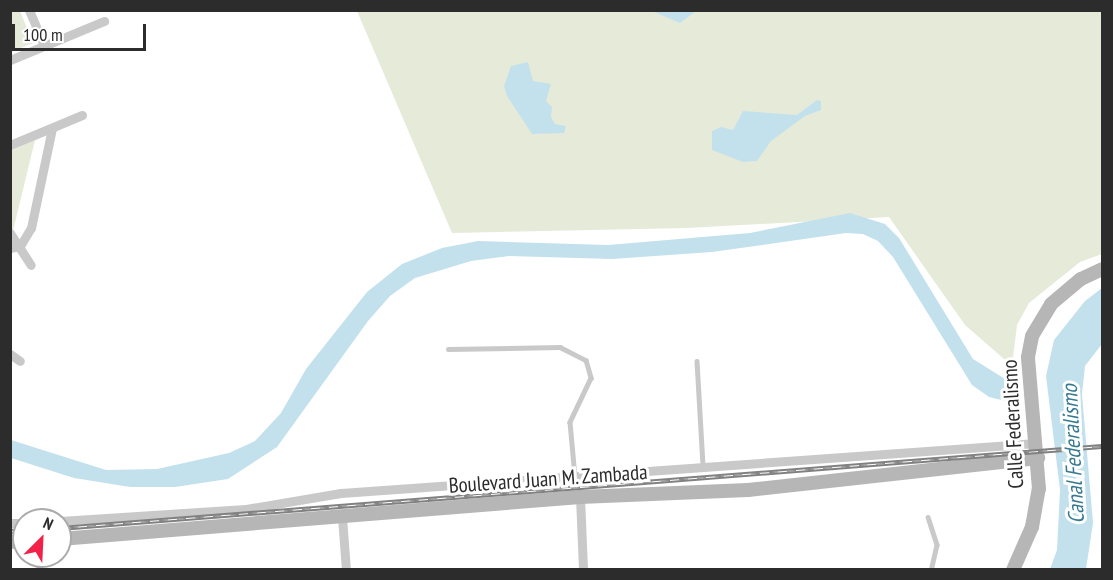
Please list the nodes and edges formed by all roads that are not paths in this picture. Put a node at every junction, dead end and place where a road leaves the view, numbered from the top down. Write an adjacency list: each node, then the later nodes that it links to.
1 (29, 10): 3 (street)
2 (104, 21): 3 (street)
3 (44, 46): 4 (street)
4 (10, 60)
5 (82, 115): 6 (street)
6 (52, 128): 7 (street); 9 (street)
7 (10, 144)
8 (10, 233): 9 (street)
9 (15, 247): 10 (street)
10 (31, 265)
11 (1102, 269): 16 (street, Calle Federalismo)
12 (448, 349): 19 (lane)
13 (10, 354): 14 (street)
14 (20, 360)
15 (697, 361): 18 (lane)
16 (1036, 443): 17 (street, Calle Federalismo); 18 (street, Boulevard Juan M. Zambada)
17 (1038, 458): 20 (street, Boulevard Juan M. Zambada); 28 (street, Calle Federalismo)
18 (703, 466): 19 (street, Boulevard Juan M. Zambada)
19 (575, 478): 23 (street, Boulevard Juan M. Zambada)
20 (580, 497): 21 (street, Boulevard Juan M. Zambada); 26 (street)
21 (342, 517): 24 (street, Boulevard Juan M. Zambada); 25 (street)
22 (928, 517): 27 (lane)
23 (72, 520)
24 (72, 538)
25 (346, 570)
26 (583, 570)
27 (931, 570)
28 (1014, 570)

